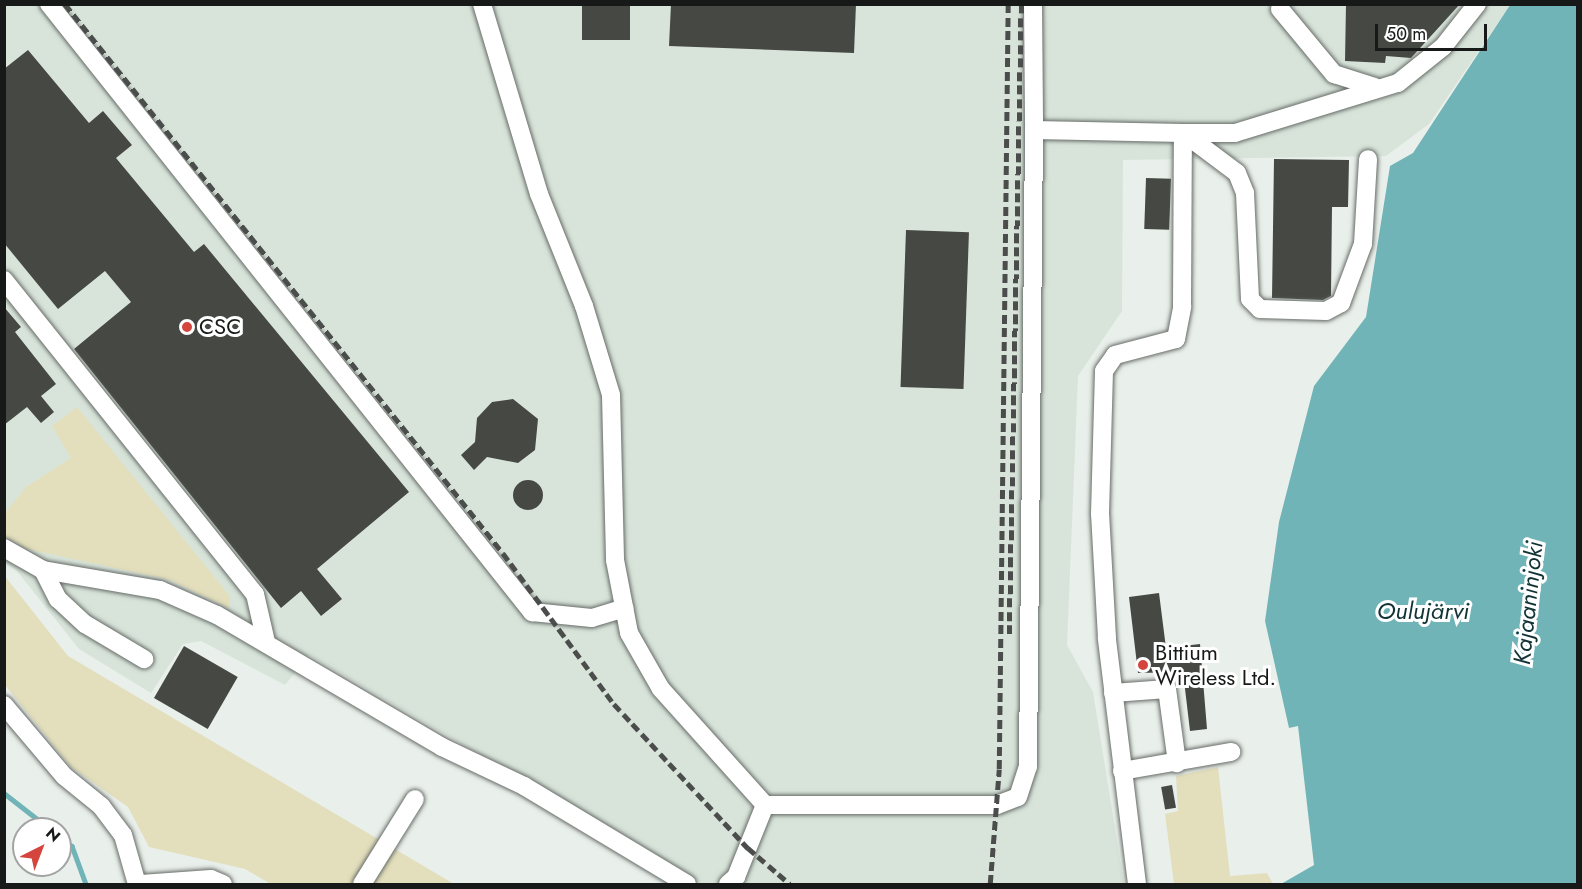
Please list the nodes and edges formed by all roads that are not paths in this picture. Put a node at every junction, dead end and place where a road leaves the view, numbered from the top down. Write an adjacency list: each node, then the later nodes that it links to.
1 (50, 4): 13 (street)
2 (482, 4): 13 (street)
3 (1033, 4): 7 (street)
4 (1477, 4): 6 (street)
5 (1280, 9): 6 (street)
6 (1375, 87): 8 (street)
7 (1034, 130): 8 (street); 22 (street)
8 (1184, 133): 9 (street); 16 (street)
9 (1368, 159)
10 (4, 280): 14 (street)
11 (4, 548): 12 (street)
12 (43, 570): 14 (street); 15 (street)
13 (624, 608): 22 (street)
14 (266, 642): 26 (street)
15 (144, 659)
16 (1113, 693): 19 (street); 20 (street)
17 (4, 705): 23 (street)
18 (1231, 752): 19 (street)
19 (1177, 763): 20 (street)
20 (1122, 771): 28 (street)
21 (415, 799): 25 (street)
22 (765, 806): 27 (street)
23 (139, 885): 24 (street)
24 (223, 885)
25 (362, 885)
26 (687, 885)
27 (728, 885)
28 (1137, 885)

